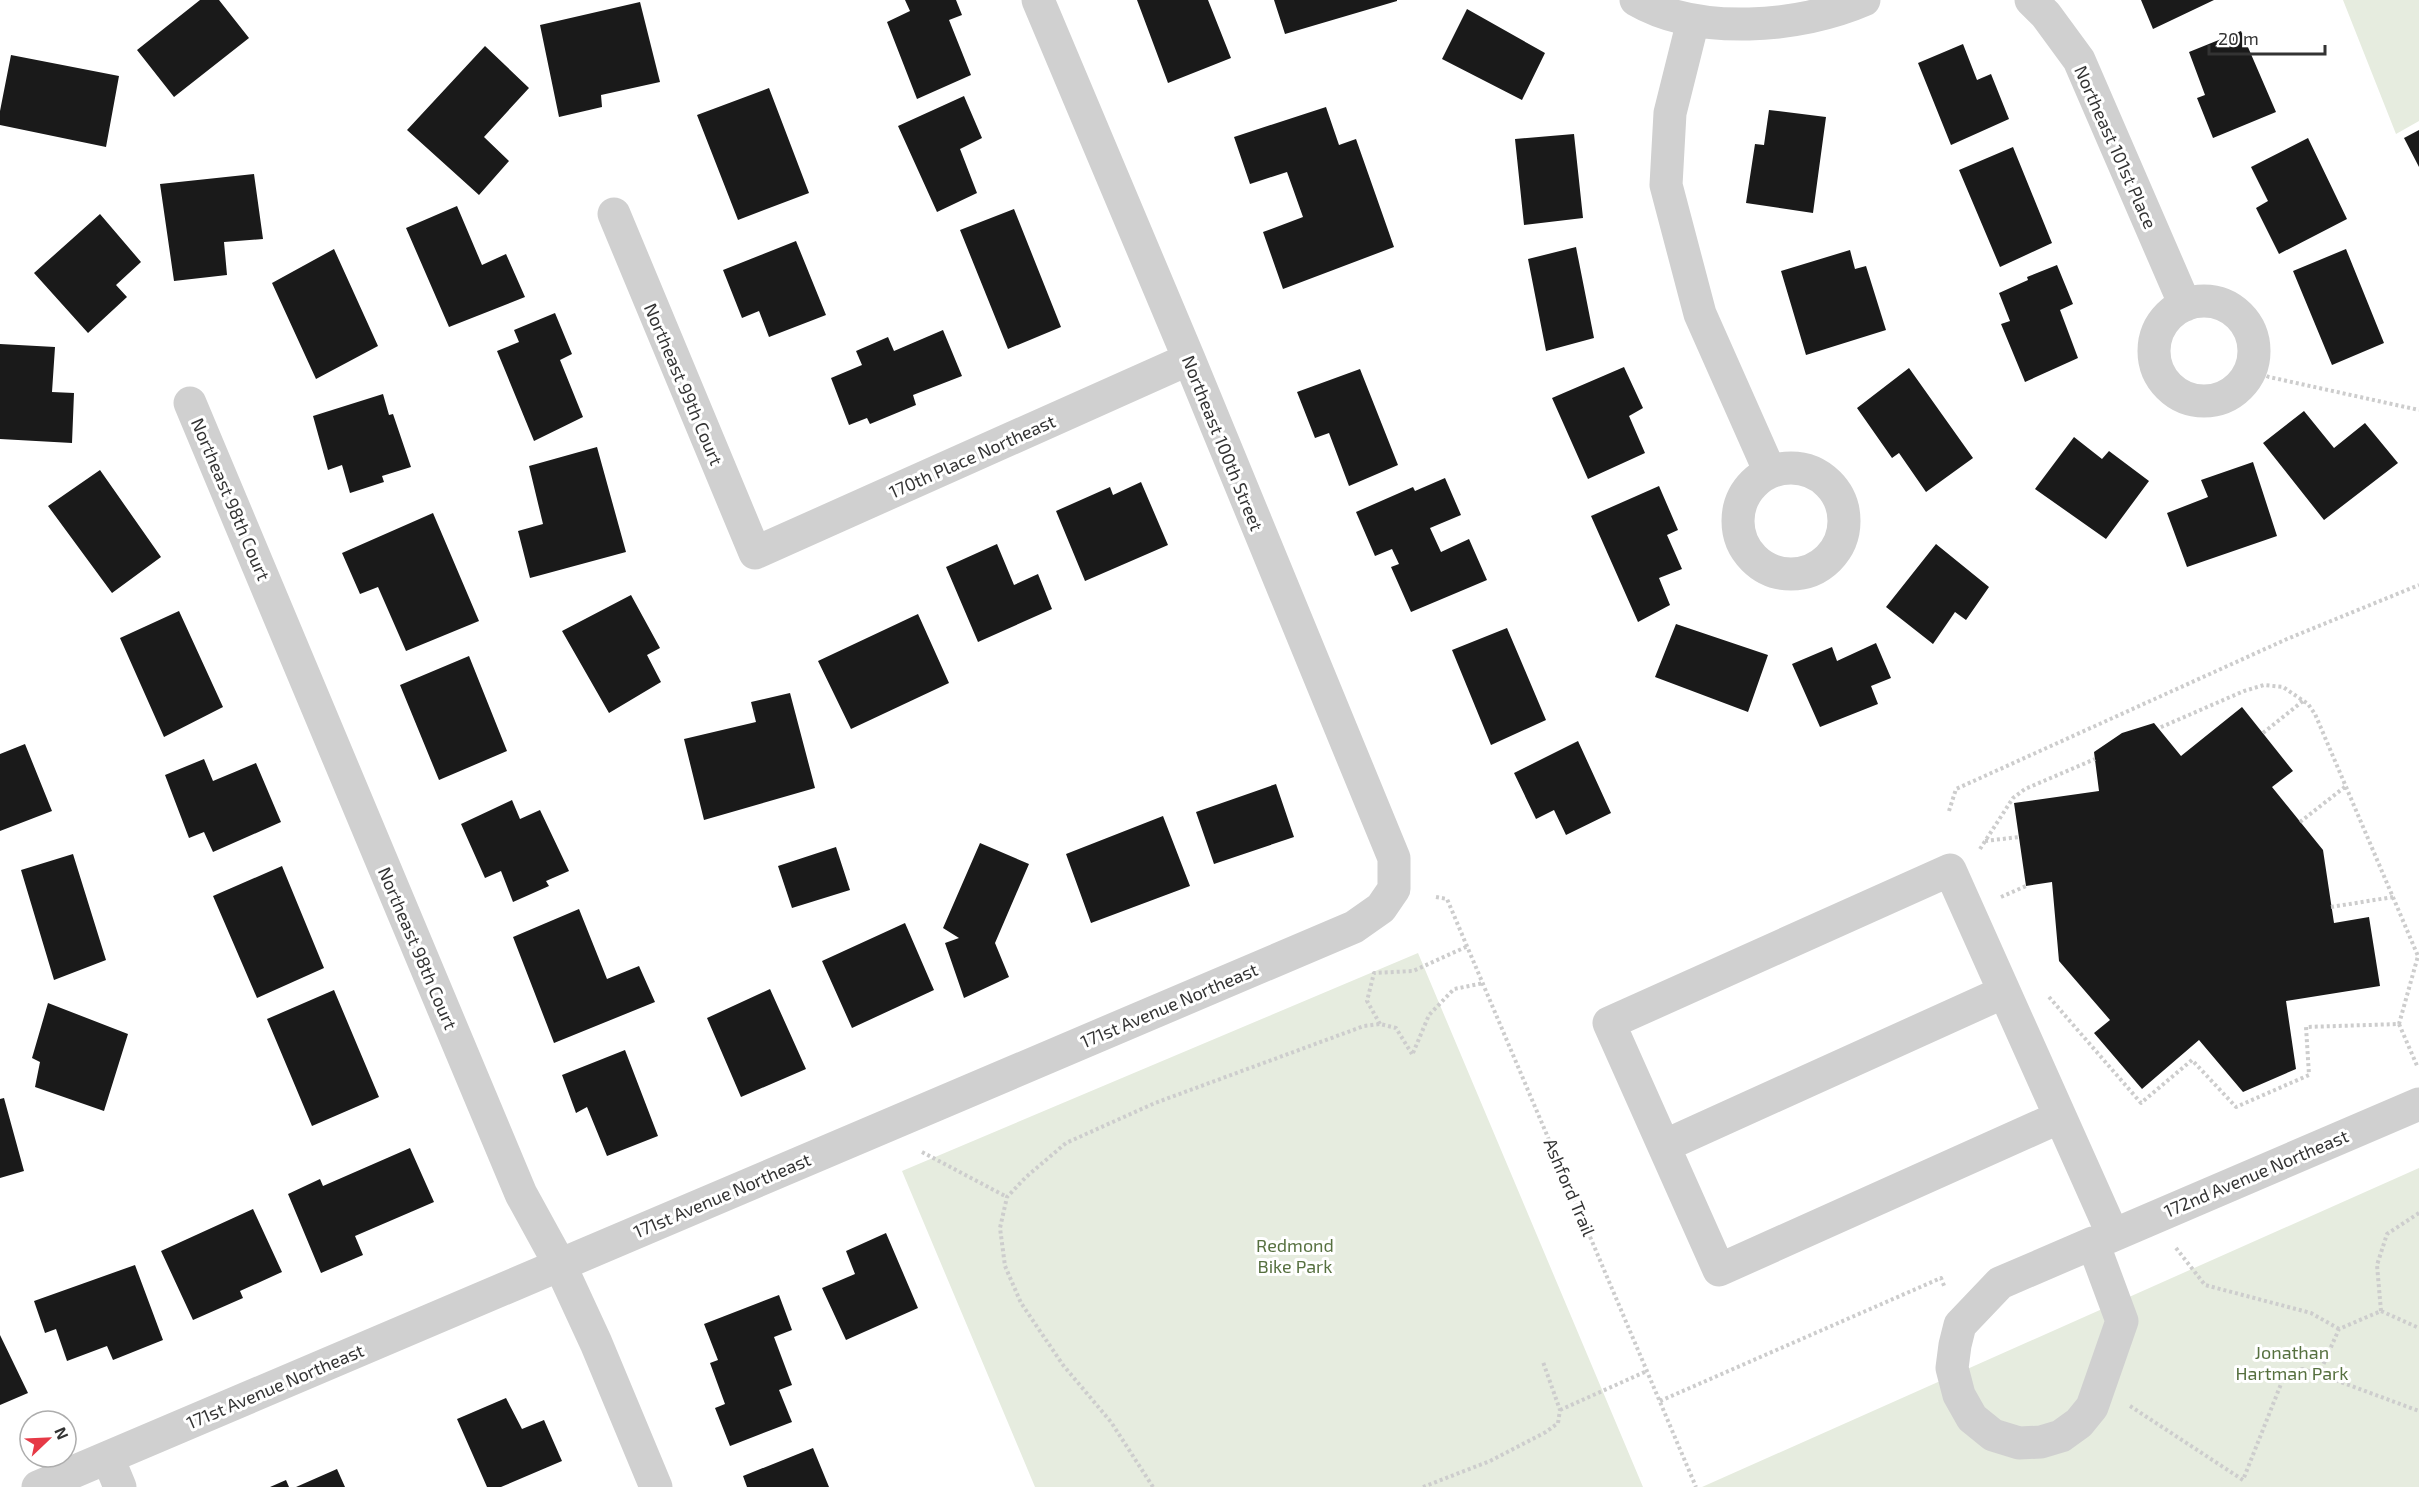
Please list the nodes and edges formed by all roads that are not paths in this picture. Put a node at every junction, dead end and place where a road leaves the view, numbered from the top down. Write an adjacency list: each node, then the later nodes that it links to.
1 (1038, 0): 8 (street, Northeast 100th Street)
2 (1636, 0): 5 (street)
3 (1864, 0): 5 (street)
4 (2031, 0): 7 (street, Northeast 101st Place)
5 (1694, 21): 10 (street)
6 (614, 214): 11 (street, Northeast 99th Court)
7 (2185, 305): 7 (street)
8 (1189, 359): 11 (street, 170th Place Northeast); 12 (street, Northeast 100th Street)
9 (190, 403): 18 (street, Northeast 98th Court)
10 (1770, 472)
11 (755, 553)
12 (1394, 889): 18 (street, 171st Avenue Northeast)
13 (2004, 992): 15 (street); 16 (street); 16 (street)
14 (2419, 1104): 17 (street, 172nd Avenue Northeast)
15 (2060, 1117): 16 (street); 17 (street)
16 (1664, 1146)
17 (2103, 1239): 17 (street)
18 (560, 1264): 19 (street, 171st Avenue Northeast); 21 (street, Northeast 98th Court)
19 (114, 1472): 20 (street, 171st Avenue Northeast)
20 (38, 1487)
21 (656, 1487)

